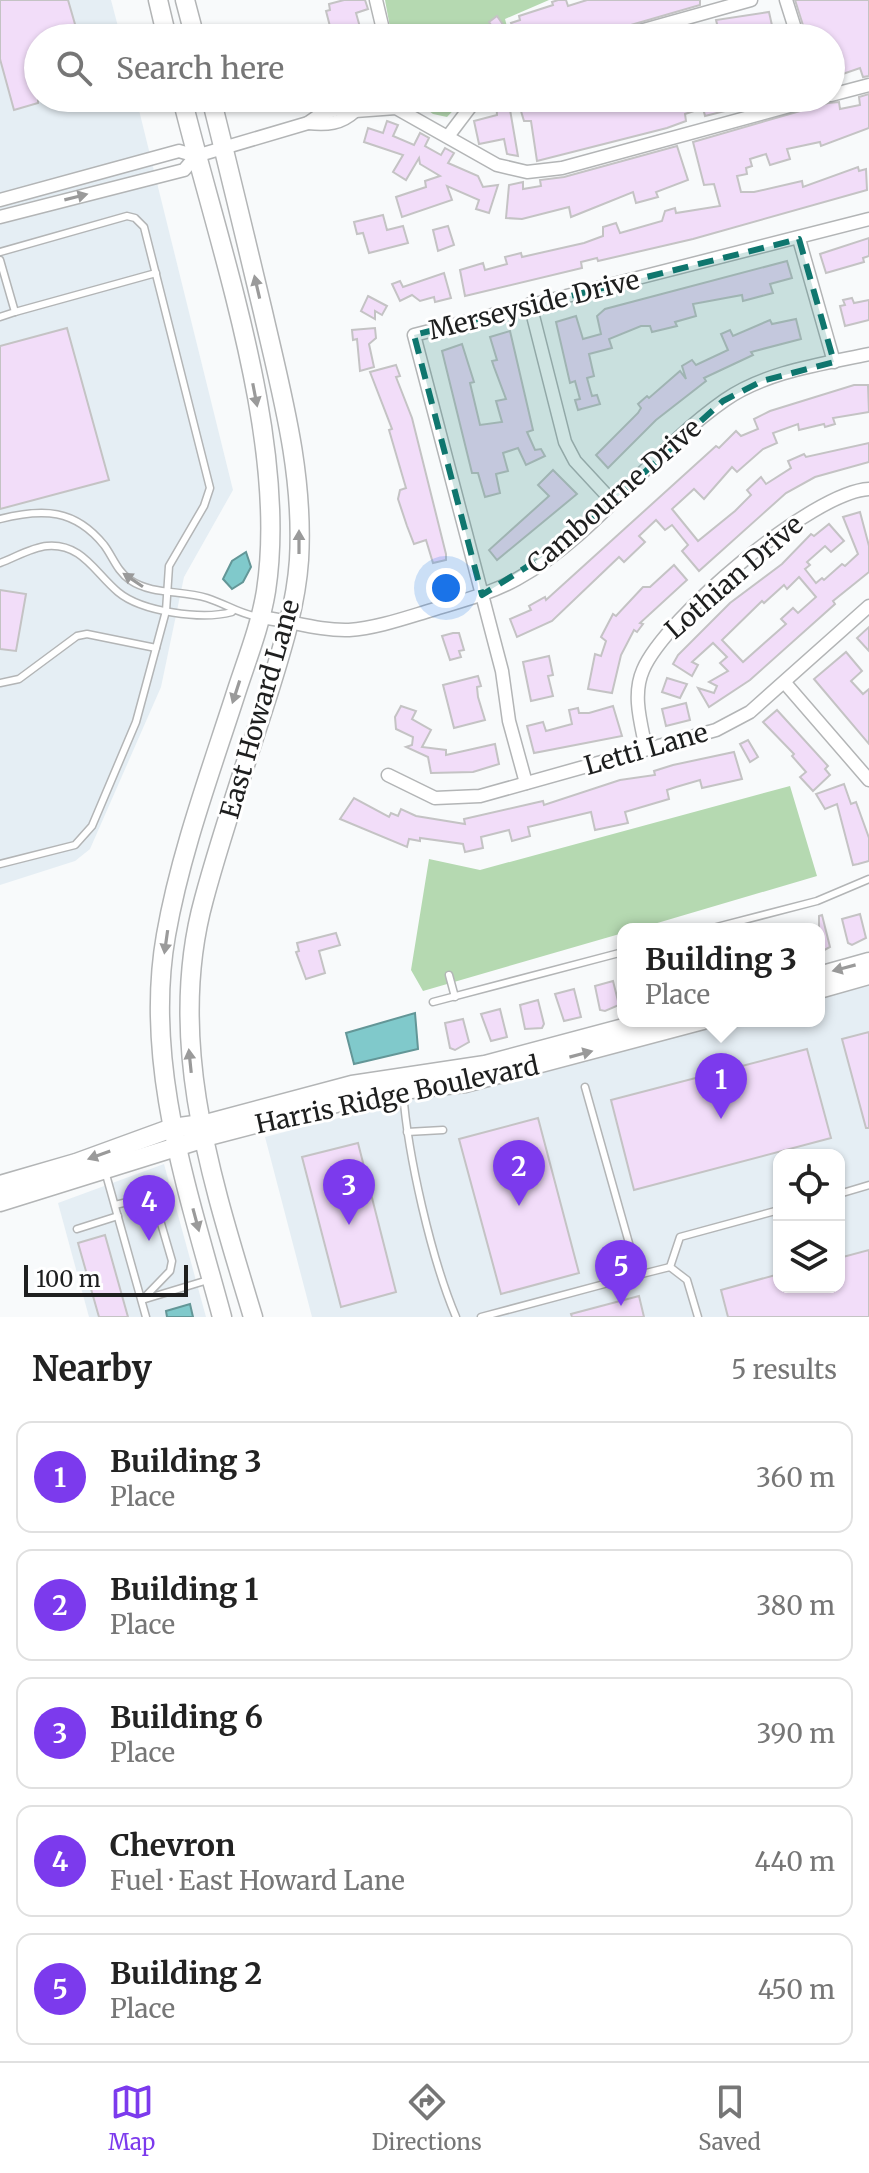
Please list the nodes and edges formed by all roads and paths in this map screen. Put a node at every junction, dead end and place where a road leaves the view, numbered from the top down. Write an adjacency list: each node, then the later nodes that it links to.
1 (158, 0): 6 (main road)
2 (185, 0): 7 (main road)
3 (376, 0): 8 (street)
4 (751, 0): 9 (street)
5 (786, 0): 10 (street)
6 (164, 24)
7 (191, 24)
8 (382, 24)
9 (665, 24)
10 (794, 24)
11 (869, 85): 12 (street)
12 (845, 91)
13 (185, 112): 21 (main road, East Howard Lane)
14 (214, 112): 20 (main road, East Howard Lane)
15 (352, 112): 20 (street)
16 (412, 112): 19 (street)
17 (466, 112): 19 (street)
18 (766, 112): 19 (street)
19 (449, 135)
20 (223, 146): 21 (street); 44 (main road, East Howard Lane, one-way to 20)
21 (196, 156): 22 (street); 23 (street, one-way to 21); 43 (main road, East Howard Lane, one-way to 43)
22 (0, 200)
23 (0, 217)
24 (869, 219): 25 (street, Merseyside Drive)
25 (799, 239): 29 (street, Merseyside Drive); 33 (street)
26 (0, 252): 28 (lane)
27 (0, 260): 30 (lane)
28 (156, 273): 30 (lane); 38 (lane)
29 (530, 304): 35 (street); 39 (street, Merseyside Drive)
30 (15, 312): 31 (lane)
31 (0, 317)
32 (869, 354): 33 (street, Cambourne Drive)
33 (834, 362): 35 (street, Cambourne Drive)
34 (869, 489): 48 (street, Lothian Drive)
35 (612, 501): 39 (street, Cambourne Drive)
36 (0, 519): 38 (lane, one-way to 36)
37 (0, 563): 41 (lane)
38 (169, 591): 41 (lane); 42 (lane)
39 (482, 595): 44 (street, Cambourne Drive); 51 (street, Merseyside Drive)
40 (869, 606): 47 (street, Letti Lane)
41 (166, 611): 42 (lane); 45 (lane)
42 (232, 612): 43 (lane)
43 (259, 617): 44 (street, Cambourne Drive); 70 (main road, East Howard Lane, one-way to 70)
44 (290, 620): 68 (main road, East Howard Lane, one-way to 44)
45 (156, 648): 46 (lane); 52 (lane)
46 (0, 683)
47 (785, 683): 48 (street, Letti Lane); 50 (street)
48 (646, 749): 51 (street, Letti Lane)
49 (388, 775): 51 (street, Letti Lane)
50 (869, 780)
51 (526, 783)
52 (0, 864)
53 (869, 879): 54 (lane)
54 (732, 923)
55 (617, 954): 61 (lane)
56 (869, 961): 57 (street, one-way to 57)
57 (825, 973)
58 (449, 975): 61 (lane)
59 (869, 976): 60 (street)
60 (825, 988)
61 (455, 997): 62 (lane)
62 (433, 1002)
63 (642, 1027): 68 (street, Harris Ridge Boulevard)
64 (645, 1027): 66 (street, Harris Ridge Boulevard, one-way to 64)
65 (585, 1087): 81 (lane)
66 (403, 1091): 68 (street, Harris Ridge Boulevard); 69 (lane)
67 (443, 1130): 69 (lane)
68 (204, 1131): 70 (main road, Harris Ridge Boulevard); 86 (main road, East Howard Lane)
69 (407, 1132): 87 (lane)
70 (174, 1136): 71 (main road, Harris Ridge Boulevard); 72 (main road, Harris Ridge Boulevard, one-way to 72); 82 (main road, East Howard Lane, one-way to 82)
71 (105, 1171): 75 (main road, Harris Ridge Boulevard); 76 (lane)
72 (0, 1185)
73 (869, 1185): 74 (lane)
74 (845, 1192)
75 (0, 1202)
76 (115, 1205): 78 (lane); 83 (lane)
77 (773, 1212): 80 (lane)
78 (118, 1216): 79 (lane); 83 (lane)
79 (77, 1229)
80 (670, 1267): 81 (lane); 89 (lane)
81 (638, 1275): 88 (lane)
82 (212, 1279): 83 (lane); 85 (main road, East Howard Lane)
83 (142, 1300): 84 (lane)
84 (146, 1317)
85 (222, 1317)
86 (253, 1317)
87 (456, 1317)
88 (481, 1317)
89 (698, 1317)

